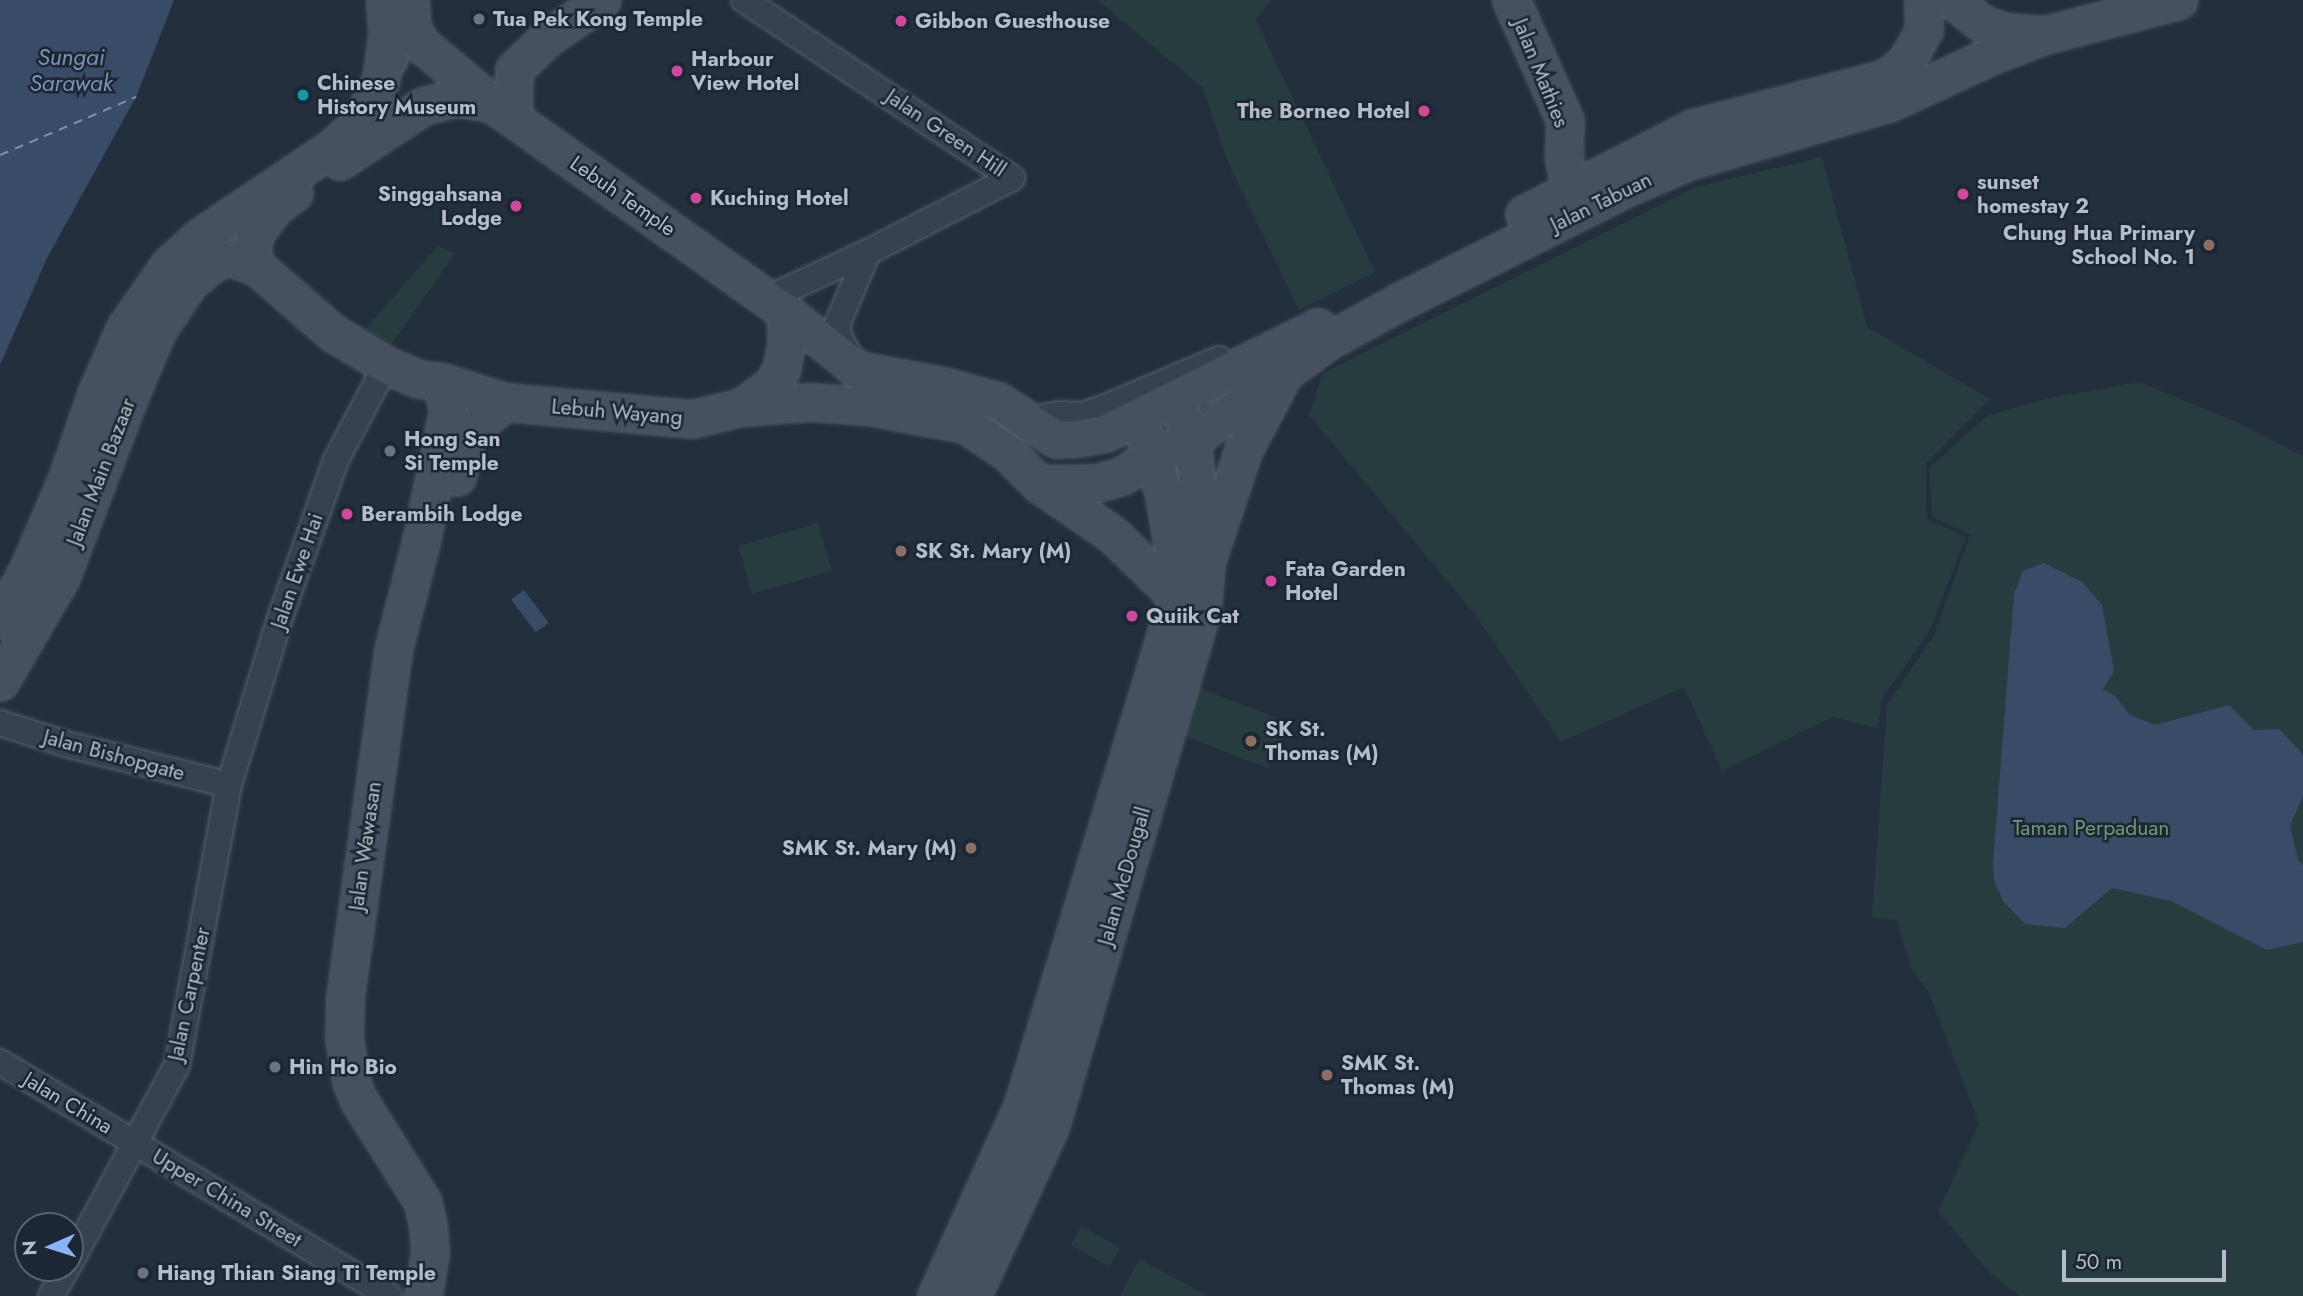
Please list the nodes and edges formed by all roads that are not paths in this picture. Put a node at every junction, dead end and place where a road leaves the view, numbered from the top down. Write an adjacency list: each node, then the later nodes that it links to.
1 (385, 0): 10 (main road)
2 (410, 0): 11 (main road, Lebuh Temple)
3 (603, 0): 11 (main road)
4 (744, 0): 17 (street, Jalan Green Hill)
5 (1511, 0): 13 (main road, Jalan Mathies)
6 (1923, 0): 13 (main road, Jalan Tabuan)
7 (1952, 0): 9 (main road)
8 (2179, 0): 9 (main road)
9 (2045, 35): 23 (main road, Jalan Tabuan)
10 (387, 37): 12 (main road); 15 (main road)
11 (502, 110): 12 (main road); 19 (main road, Lebuh Temple)
12 (368, 142): 14 (main road)
13 (1570, 189): 20 (main road, Jalan Tabuan)
14 (276, 206): 15 (main road); 18 (main road)
15 (241, 208): 16 (main road)
16 (205, 252): 18 (main road); 35 (main road, Jalan Main Bazaar); 36 (main road, Jalan Main Bazaar)
17 (868, 253): 19 (street, Jalan Green Hill); 22 (street)
18 (257, 267): 21 (main road, Lebuh Wayang)
19 (776, 306): 22 (main road); 27 (main road)
20 (1296, 339): 25 (main road, Jalan Tabuan); 29 (street)
21 (386, 365): 24 (main road, Lebuh Wayang); 38 (street, Jalan Ewe Hai)
22 (858, 370): 29 (main road)
23 (1285, 373): 30 (main road, Jalan Tabuan); 33 (main road)
24 (442, 382): 26 (main road, Lebuh Wayang); 43 (main road, Jalan Wawasan)
25 (1175, 400): 28 (main road, Jalan Tabuan); 30 (main road, Jalan McDougall)
26 (505, 402): 27 (main road, Lebuh Wayang); 44 (main road, Jalan Wawasan)
27 (743, 407): 32 (main road, Lebuh Wayang)
28 (1136, 418): 29 (main road); 31 (main road, Jalan McDougall)
29 (1028, 420)
30 (1192, 440): 31 (main road, Jalan Tabuan); 33 (main road, Jalan McDougall)
31 (1152, 456): 32 (main road); 34 (main road, Jalan McDougall)
32 (1040, 484): 34 (main road, Lebuh Wayang)
33 (1206, 563): 46 (main road, Jalan McDougall)
34 (1177, 597): 45 (main road, Jalan McDougall)
35 (0, 620)
36 (0, 682)
37 (0, 723): 38 (street, Jalan Bishopgate)
38 (229, 785): 40 (street, Jalan Carpenter)
39 (0, 1062): 40 (street, Jalan China)
40 (136, 1144): 41 (street, Jalan Carpenter); 42 (street, Upper China Street)
41 (84, 1238)
42 (389, 1296)
43 (423, 1296)
44 (440, 1296)
45 (936, 1296)
46 (972, 1296)

